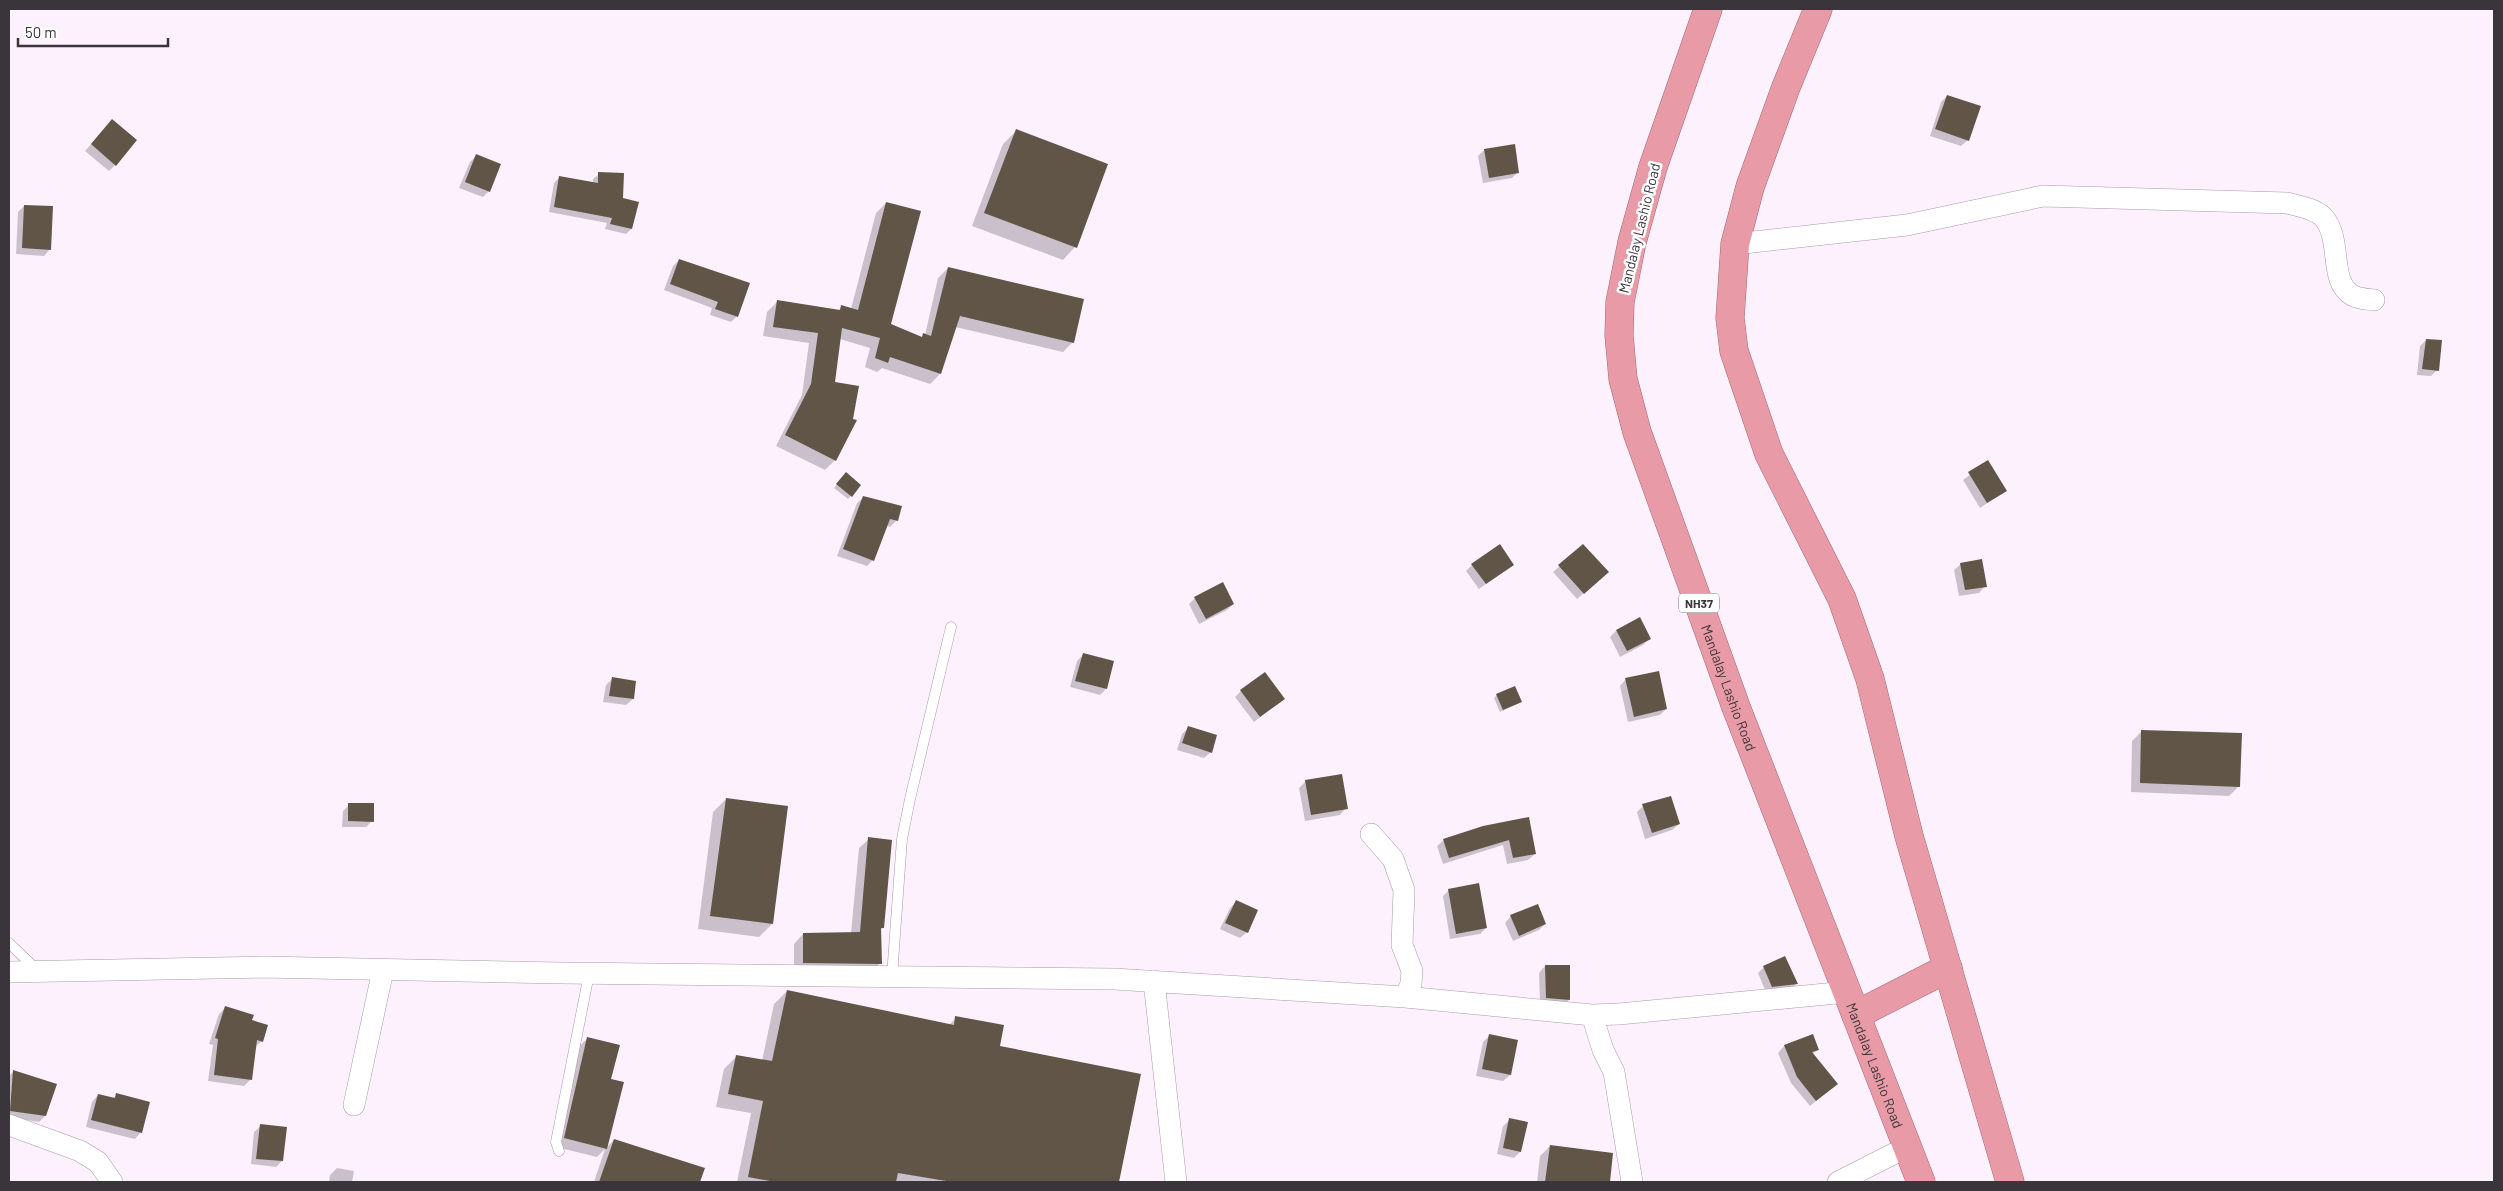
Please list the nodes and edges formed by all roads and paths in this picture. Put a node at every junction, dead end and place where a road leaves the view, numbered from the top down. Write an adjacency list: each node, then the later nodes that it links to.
1 (1708, 9): 16 (highway, Mandalay Lashio Road / NH37)
2 (1818, 9): 3 (highway)
3 (1736, 244): 4 (street); 8 (highway)
4 (2374, 300)
5 (951, 627): 13 (lane)
6 (1371, 834): 15 (street)
7 (9, 943): 10 (lane)
8 (1948, 968): 16 (highway); 27 (highway)
9 (382, 970): 10 (street); 12 (street); 18 (street)
10 (38, 971): 11 (street)
11 (9, 972)
12 (589, 974): 13 (street); 21 (lane)
13 (892, 976): 14 (street)
14 (1154, 981): 15 (street); 23 (street)
15 (1405, 997): 17 (street)
16 (1851, 1004): 17 (street); 20 (highway, Mandalay Lashio Road / NH37)
17 (1592, 1015): 24 (street)
18 (354, 1105)
19 (9, 1125): 22 (street)
20 (1907, 1146): 25 (street); 26 (highway, Mandalay Lashio Road / NH37)
21 (559, 1151)
22 (112, 1182)
23 (1176, 1182)
24 (1632, 1182)
25 (1838, 1182)
26 (1921, 1182)
27 (2010, 1182)

